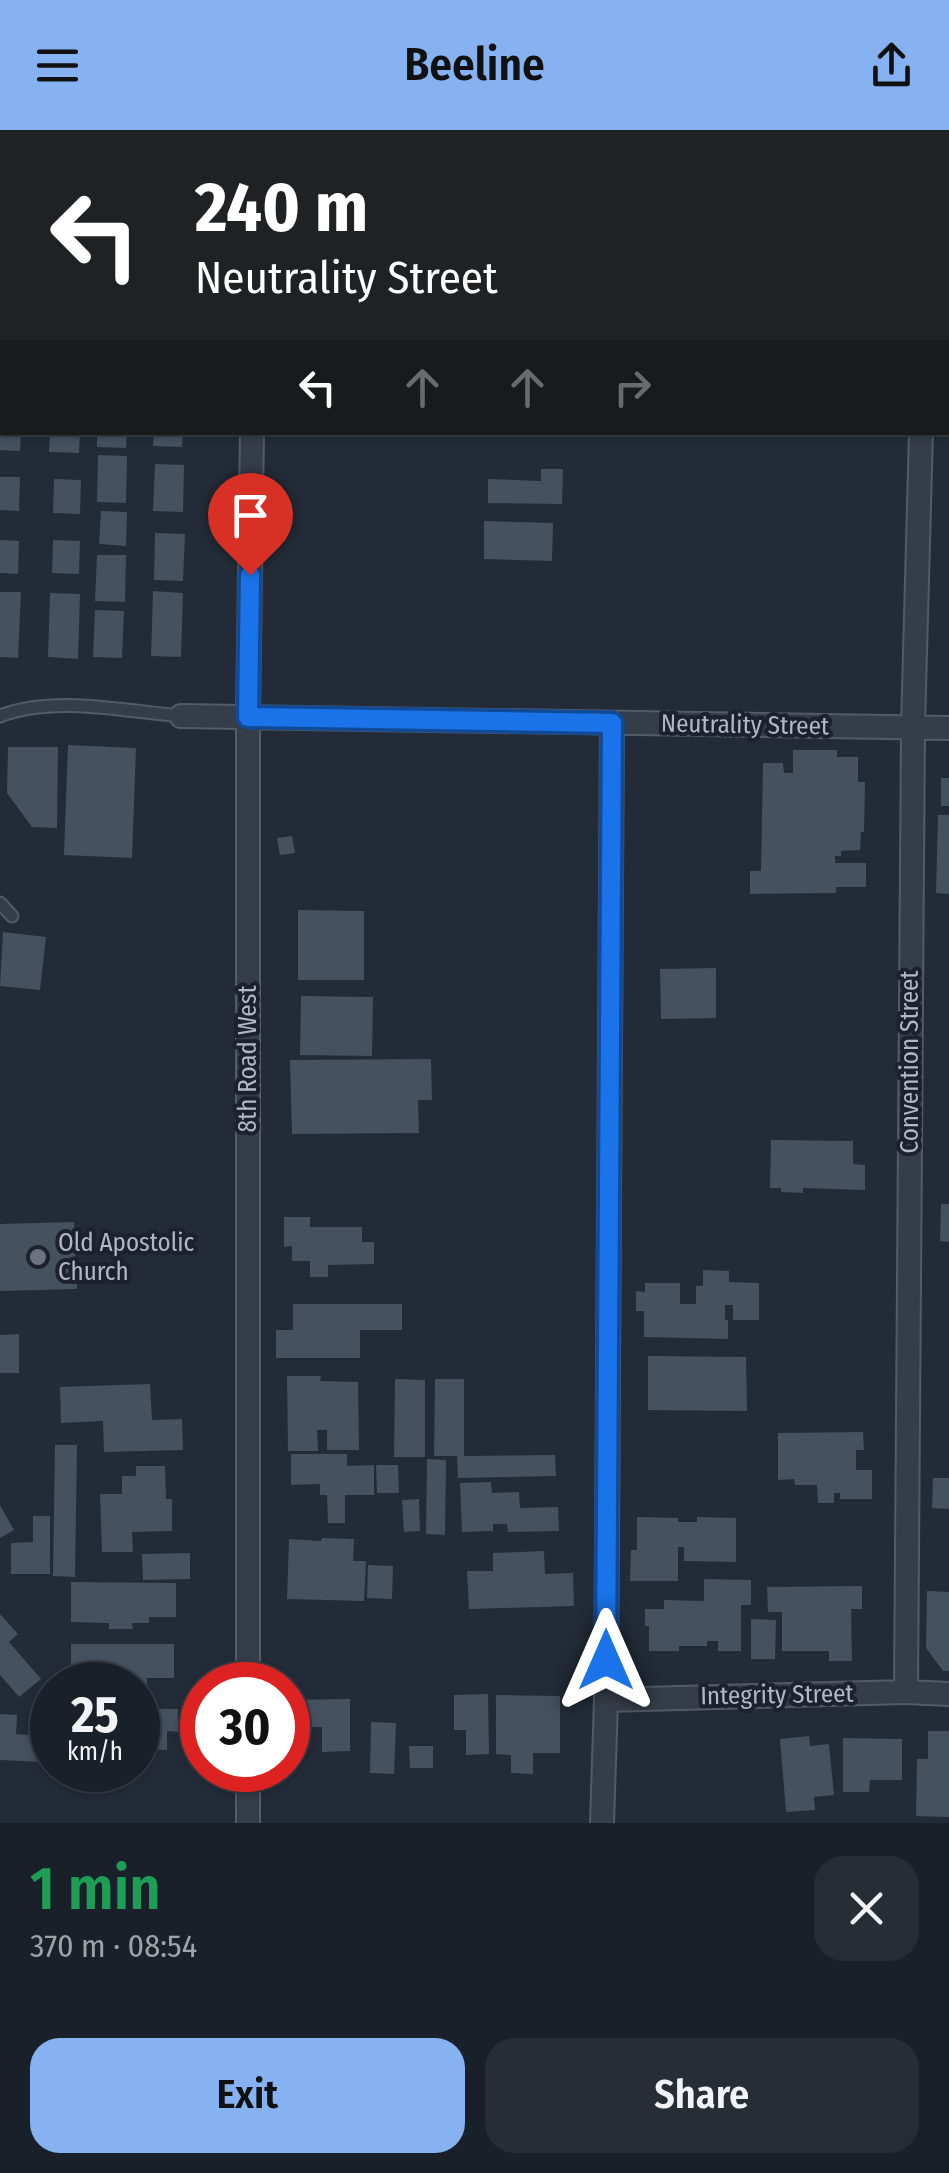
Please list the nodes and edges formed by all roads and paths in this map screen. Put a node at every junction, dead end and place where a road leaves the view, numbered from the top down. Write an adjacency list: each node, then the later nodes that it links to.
1 (252, 435): 5 (street, 8th Road West)
2 (921, 435): 7 (street, Convention Street)
3 (0, 716): 4 (lane)
4 (181, 716): 5 (street, Neutrality Street)
5 (248, 717): 6 (street, Neutrality Street); 11 (street, 8th Road West)
6 (612, 723): 7 (street, Neutrality Street); 14 (street)
7 (913, 727): 8 (street, Neutrality Street); 12 (street, Convention Street)
8 (949, 728)
9 (0, 903): 10 (lane)
10 (12, 916)
11 (248, 1662)
12 (906, 1692): 13 (street, Integrity Street); 14 (street, Integrity Street)
13 (949, 1694)
14 (606, 1700): 17 (street)
15 (248, 1792): 16 (street)
16 (248, 1823)
17 (602, 1823)

